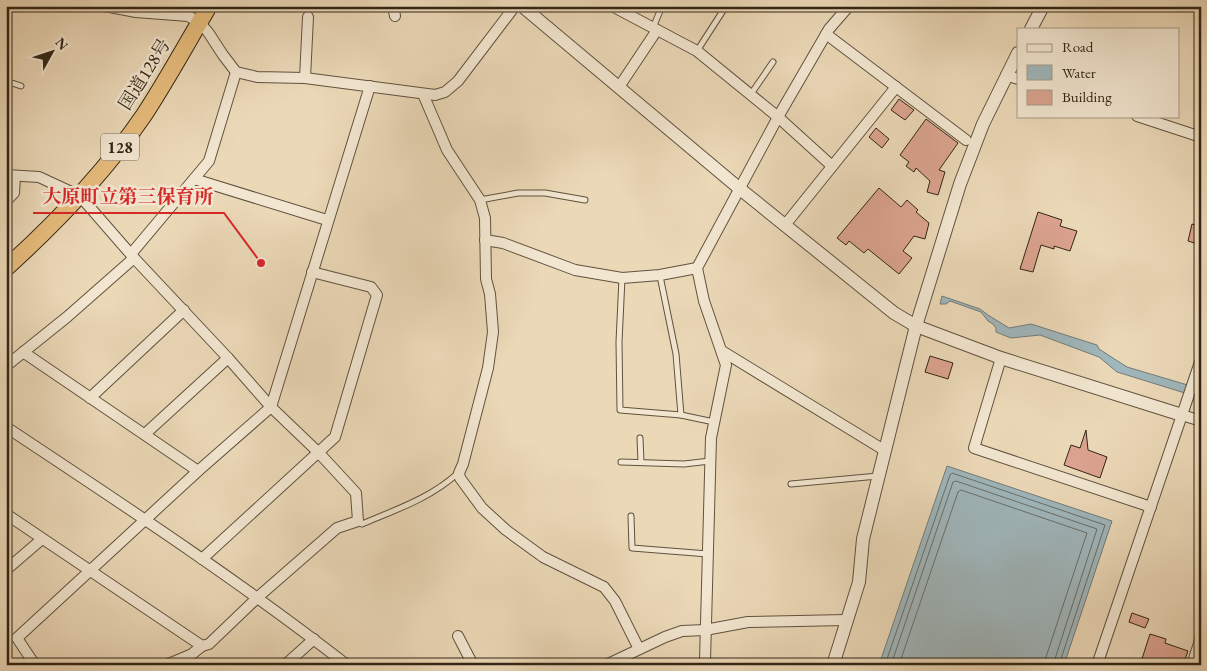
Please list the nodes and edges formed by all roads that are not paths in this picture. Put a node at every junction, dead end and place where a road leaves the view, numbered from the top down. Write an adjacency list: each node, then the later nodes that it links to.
1 (8, 6): 12 (lane)
2 (105, 6): 13 (street)
3 (209, 6): 13 (highway, 国道128号 / 128)
4 (515, 6): 28 (street)
5 (522, 6): 27 (street)
6 (612, 6): 15 (street)
7 (662, 6): 15 (lane)
8 (726, 6): 17 (lane)
9 (849, 6): 16 (street)
10 (1043, 6): 14 (street)
11 (308, 17): 22 (street)
12 (6, 20)
13 (199, 22): 20 (street); 38 (highway, 国道128号 / 128)
14 (1032, 28)
15 (655, 29): 17 (street); 27 (street)
16 (826, 34): 26 (street); 30 (street)
17 (696, 51): 29 (street)
18 (1017, 57): 21 (street)
19 (773, 62): 29 (lane)
20 (236, 72): 22 (street); 36 (street)
21 (1012, 77): 52 (street)
22 (305, 78): 25 (street)
23 (6, 81): 24 (lane)
24 (21, 86)
25 (370, 86): 28 (street); 42 (street)
26 (896, 87): 33 (street); 34 (street)
27 (619, 88): 37 (street)
28 (423, 94): 39 (street)
29 (751, 94): 30 (street)
30 (778, 117): 34 (street); 37 (street)
31 (1143, 118): 32 (street)
32 (1201, 137)
33 (966, 140)
34 (832, 166): 43 (street)
35 (10, 175): 38 (street); 41 (street)
36 (194, 179): 42 (street); 45 (street)
37 (740, 189): 43 (street); 47 (street)
38 (80, 196): 45 (street); 46 (highway, 国道128号 / 128)
39 (480, 200): 40 (lane); 44 (street)
40 (585, 200)
41 (6, 201)
42 (328, 220): 48 (street)
43 (785, 225): 52 (street)
44 (485, 240): 50 (street); 75 (street)
45 (133, 256): 51 (street); 54 (street)
46 (6, 268)
47 (697, 268): 49 (street); 53 (street)
48 (312, 272): 61 (street); 70 (street)
49 (660, 275): 50 (street); 63 (lane)
50 (622, 278): 63 (lane)
51 (184, 310): 55 (street); 60 (street)
52 (916, 326): 56 (street); 69 (street)
53 (722, 350): 65 (street); 69 (street)
54 (23, 352): 58 (street); 60 (street)
55 (228, 358): 61 (street); 67 (street)
56 (1001, 358): 62 (street); 78 (street)
57 (1201, 358): 59 (street)
58 (6, 366)
59 (1198, 372): 62 (street)
60 (90, 398): 67 (street)
61 (271, 406): 70 (street); 74 (street)
62 (1182, 415): 64 (street); 78 (street)
63 (681, 416): 65 (lane)
64 (1201, 421)
65 (714, 422): 71 (street)
66 (6, 427): 81 (street)
67 (145, 434): 74 (street)
68 (640, 438): 73 (lane)
69 (884, 450): 76 (street)
70 (319, 453): 82 (street); 85 (street)
71 (710, 461): 73 (lane); 84 (street)
72 (621, 462): 73 (lane)
73 (641, 462)
74 (198, 471): 81 (street)
75 (459, 473): 82 (lane); 95 (street)
76 (878, 476): 77 (lane); 89 (street)
77 (791, 484)
78 (1151, 507): 104 (street)
79 (6, 514): 83 (street)
80 (630, 516): 84 (lane)
81 (146, 520): 85 (street); 87 (street)
82 (358, 521): 88 (street)
83 (42, 539): 86 (street); 87 (street)
84 (708, 554): 90 (street)
85 (202, 559): 88 (street)
86 (6, 570)
87 (91, 572): 94 (street); 96 (street)
88 (258, 597): 93 (street); 94 (street)
89 (846, 620): 90 (street); 103 (street)
90 (705, 630): 95 (street); 102 (street)
91 (458, 636): 100 (street)
92 (1201, 637): 105 (street)
93 (314, 639): 98 (street); 99 (street)
94 (202, 646): 97 (street)
95 (639, 648): 101 (street)
96 (35, 665)
97 (166, 665)
98 (286, 665)
99 (347, 665)
100 (473, 665)
101 (606, 665)
102 (704, 665)
103 (833, 665)
104 (1097, 665)
105 (1192, 665)

